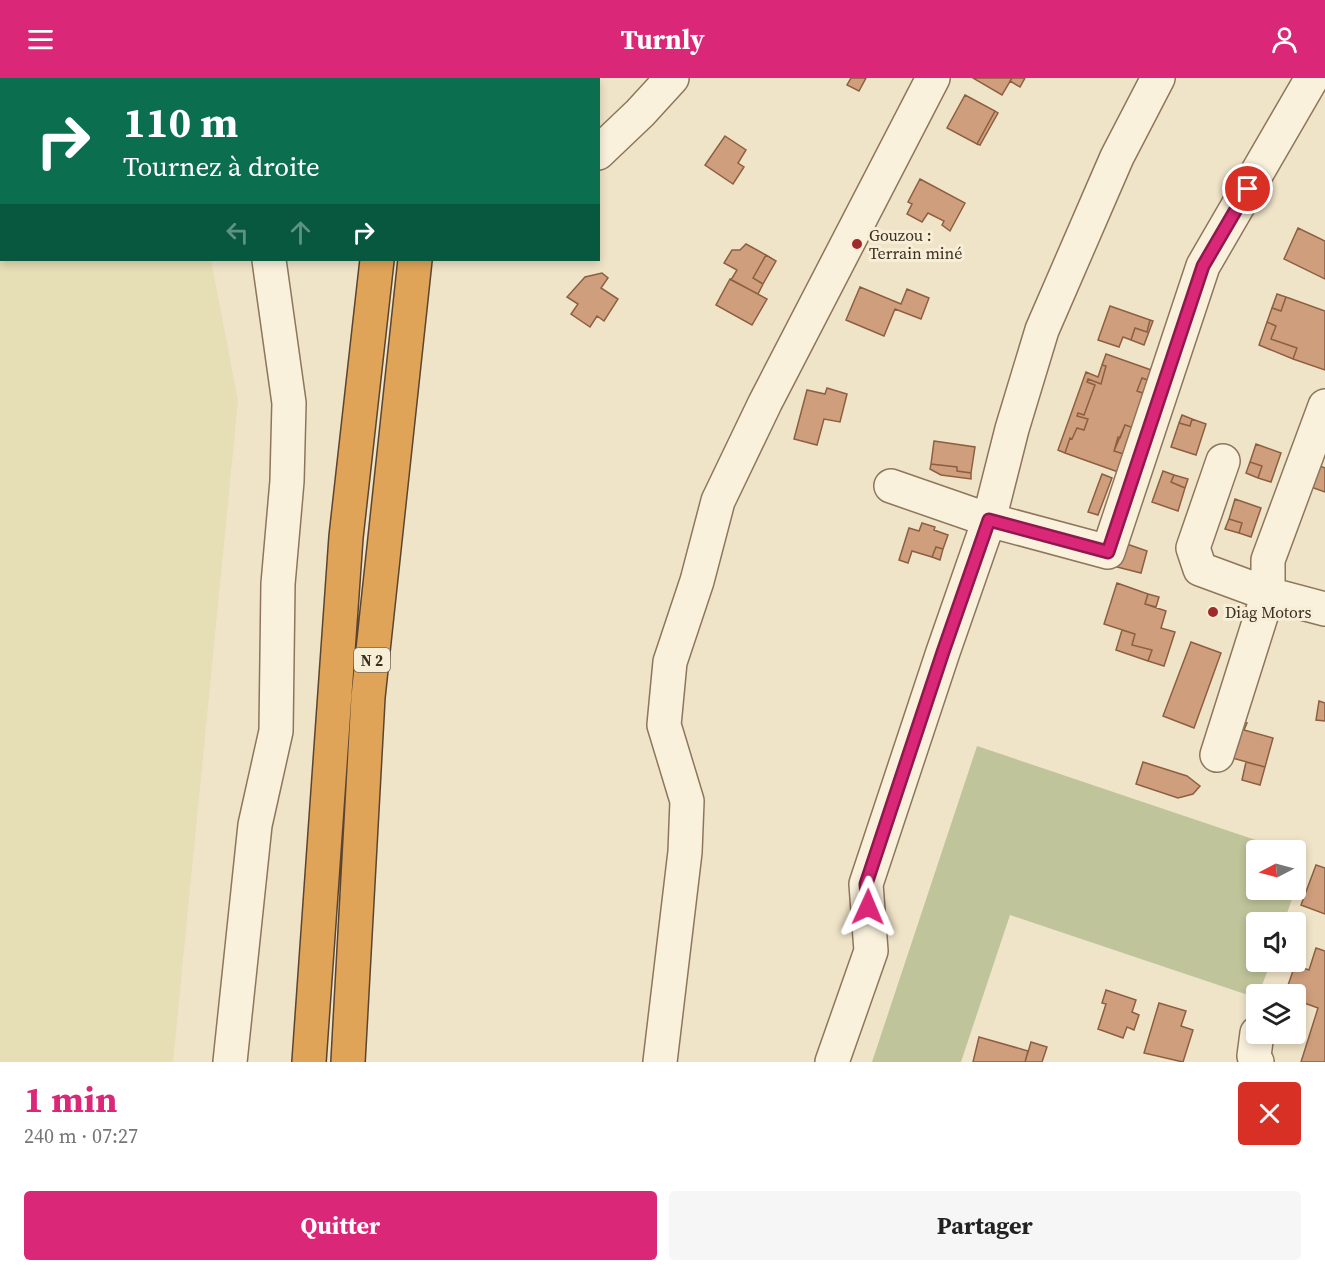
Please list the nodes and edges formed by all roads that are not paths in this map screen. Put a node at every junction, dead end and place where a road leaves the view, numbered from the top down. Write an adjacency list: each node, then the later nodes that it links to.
1 (672, 78): 5 (street)
2 (933, 78): 20 (street)
3 (1158, 78): 12 (street)
4 (1312, 78): 12 (street)
5 (600, 151)
6 (269, 261): 17 (street)
7 (377, 261): 18 (highway, N 2)
8 (415, 261): 19 (highway, N 2)
9 (1325, 406): 13 (street)
10 (1223, 461): 13 (street)
11 (891, 486): 12 (street)
12 (989, 520): 21 (street)
13 (1268, 594): 14 (street); 15 (street)
14 (1325, 609)
15 (1217, 755)
16 (1256, 1044): 22 (street)
17 (230, 1062)
18 (309, 1062)
19 (348, 1062)
20 (660, 1062)
21 (832, 1062)
22 (1257, 1062)

